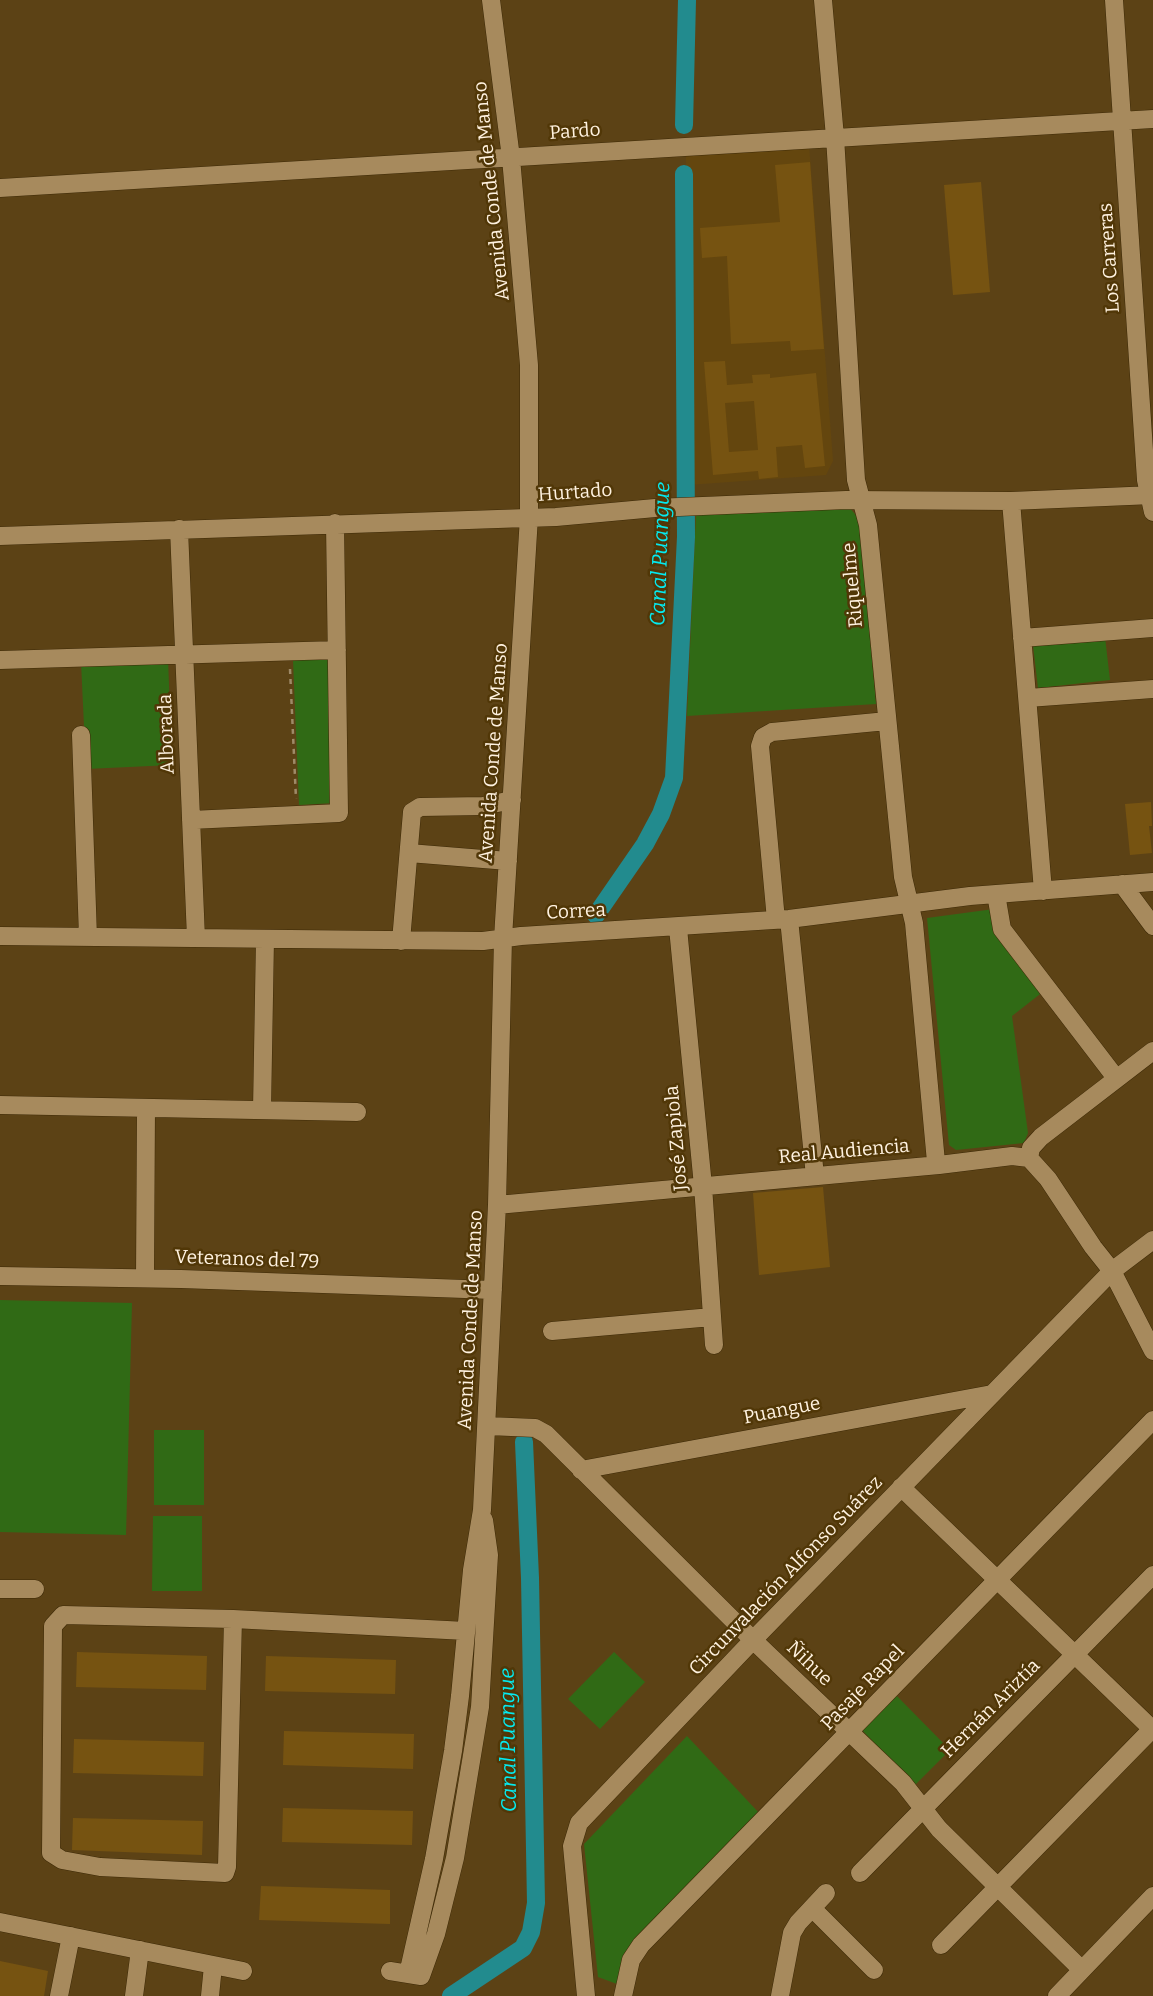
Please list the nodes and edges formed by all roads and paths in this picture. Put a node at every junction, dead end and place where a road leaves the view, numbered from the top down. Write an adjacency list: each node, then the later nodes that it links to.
1 (491, 0): 7 (street, Avenida Conde de Manso)
2 (822, 0): 6 (street, Riquelme)
3 (1114, 0): 5 (street, Los Carreras)
4 (1153, 119): 5 (street, Pardo)
5 (1121, 120): 6 (street, Pardo); 9 (street, Los Carreras)
6 (835, 137): 7 (street, Pardo); 10 (street, Riquelme)
7 (511, 158): 8 (street, Pardo); 13 (street, Avenida Conde de Manso)
8 (0, 188)
9 (1144, 314): 12 (street, Los Carreras)
10 (863, 499): 11 (street, Hurtado); 13 (street, Hurtado); 25 (street, Riquelme)
11 (1011, 501): 12 (street, Hurtado); 18 (street)
12 (1152, 501)
13 (529, 517): 14 (street, Hurtado); 27 (street, Avenida Conde de Manso)
14 (335, 523): 15 (street, Hurtado); 19 (street)
15 (179, 529): 16 (street, Hurtado); 21 (street, Alborada)
16 (0, 536)
17 (1153, 628): 18 (street)
18 (1022, 638): 24 (street)
19 (337, 650): 20 (street); 28 (street)
20 (289, 652): 21 (street); 28 (path)
21 (184, 655): 22 (street); 29 (street, Alborada)
22 (0, 660)
23 (1153, 690): 24 (street)
24 (1028, 698): 34 (street)
25 (887, 722): 36 (street, Riquelme); 37 (street)
26 (81, 735): 41 (street)
27 (512, 800): 30 (street); 31 (street, Avenida Conde de Manso)
28 (297, 815): 29 (street)
29 (191, 820): 42 (street, Alborada)
30 (409, 853): 31 (street); 45 (street)
31 (508, 861): 43 (street, Avenida Conde de Manso)
32 (1153, 882): 33 (street, Correa)
33 (1122, 884): 34 (street, Correa); 38 (street)
34 (1043, 891): 35 (street, Correa)
35 (996, 894): 36 (street, Correa); 47 (street)
36 (908, 903): 37 (street, Correa); 53 (street, Riquelme)
37 (782, 919): 39 (street, Correa); 54 (street)
38 (1153, 926)
39 (678, 928): 43 (street, Correa); 55 (street, José Zapiola)
40 (0, 936): 41 (street, Correa)
41 (88, 937): 42 (street, Correa)
42 (196, 938): 44 (street, Correa)
43 (503, 938): 45 (street, Correa); 56 (street, Avenida Conde de Manso)
44 (265, 939): 45 (street, Correa); 50 (street)
45 (401, 941)
46 (1153, 1051): 47 (street)
47 (1116, 1078): 52 (street)
48 (0, 1105): 49 (street)
49 (146, 1108): 50 (street); 60 (street)
50 (262, 1110): 51 (street)
51 (357, 1112)
52 (1029, 1158): 53 (street, Real Audiencia); 58 (street)
53 (939, 1165): 54 (street, Real Audiencia)
54 (815, 1176): 55 (street, Real Audiencia)
55 (703, 1186): 56 (street, Real Audiencia); 62 (street, José Zapiola)
56 (497, 1205): 61 (street, Avenida Conde de Manso)
57 (1153, 1240): 58 (street, Circunvalación Alfonso Suárez)
58 (1112, 1271): 65 (street); 66 (street, Circunvalación Alfonso Suárez)
59 (0, 1276): 60 (street, Veteranos del 79)
60 (145, 1278): 61 (street, Veteranos del 79)
61 (493, 1290): 68 (street, Avenida Conde de Manso)
62 (712, 1317): 63 (street); 64 (street, José Zapiola)
63 (552, 1331)
64 (714, 1345)
65 (1153, 1351)
66 (992, 1394): 69 (street, Puangue); 70 (street, Circunvalación Alfonso Suárez)
67 (1153, 1420): 73 (street, Pasaje Rapel)
68 (488, 1426): 69 (street, Ñihue); 71 (street, Avenida Conde de Manso)
69 (581, 1470): 78 (street, Ñihue)
70 (901, 1487): 73 (street); 78 (street, Circunvalación Alfonso Suárez)
71 (482, 1510): 77 (street, Avenida Conde de Manso); 77 (street, Avenida Conde de Manso)
72 (1153, 1575): 79 (street, Hernán Ariztía)
73 (998, 1580): 79 (street); 81 (street, Pasaje Rapel)
74 (0, 1589): 75 (street)
75 (35, 1589)
76 (233, 1619): 76 (street); 77 (street)
77 (466, 1632)
78 (754, 1640): 81 (street, Ñihue); 99 (street, Circunvalación Alfonso Suárez)
79 (1075, 1654): 80 (street); 82 (street, Hernán Ariztía)
80 (1153, 1729): 84 (street)
81 (849, 1732): 82 (street, Ñihue); 100 (street, Pasaje Rapel)
82 (923, 1809): 83 (street, Hernán Ariztía); 84 (street, Ñihue)
83 (860, 1873)
84 (998, 1886): 90 (street); 95 (street, Ñihue)
85 (826, 1893): 87 (street)
86 (1153, 1896): 95 (street)
87 (812, 1908): 94 (street); 101 (street)
88 (0, 1922): 89 (street)
89 (71, 1936): 91 (street); 96 (street)
90 (941, 1945)
91 (140, 1950): 92 (street); 97 (street)
92 (214, 1966): 93 (street); 98 (street)
93 (243, 1970)
94 (874, 1970)
95 (1082, 1970): 102 (street)
96 (59, 1996)
97 (134, 1996)
98 (210, 1996)
99 (586, 1996)
100 (623, 1996)
101 (780, 1996)
102 (1057, 1996)

